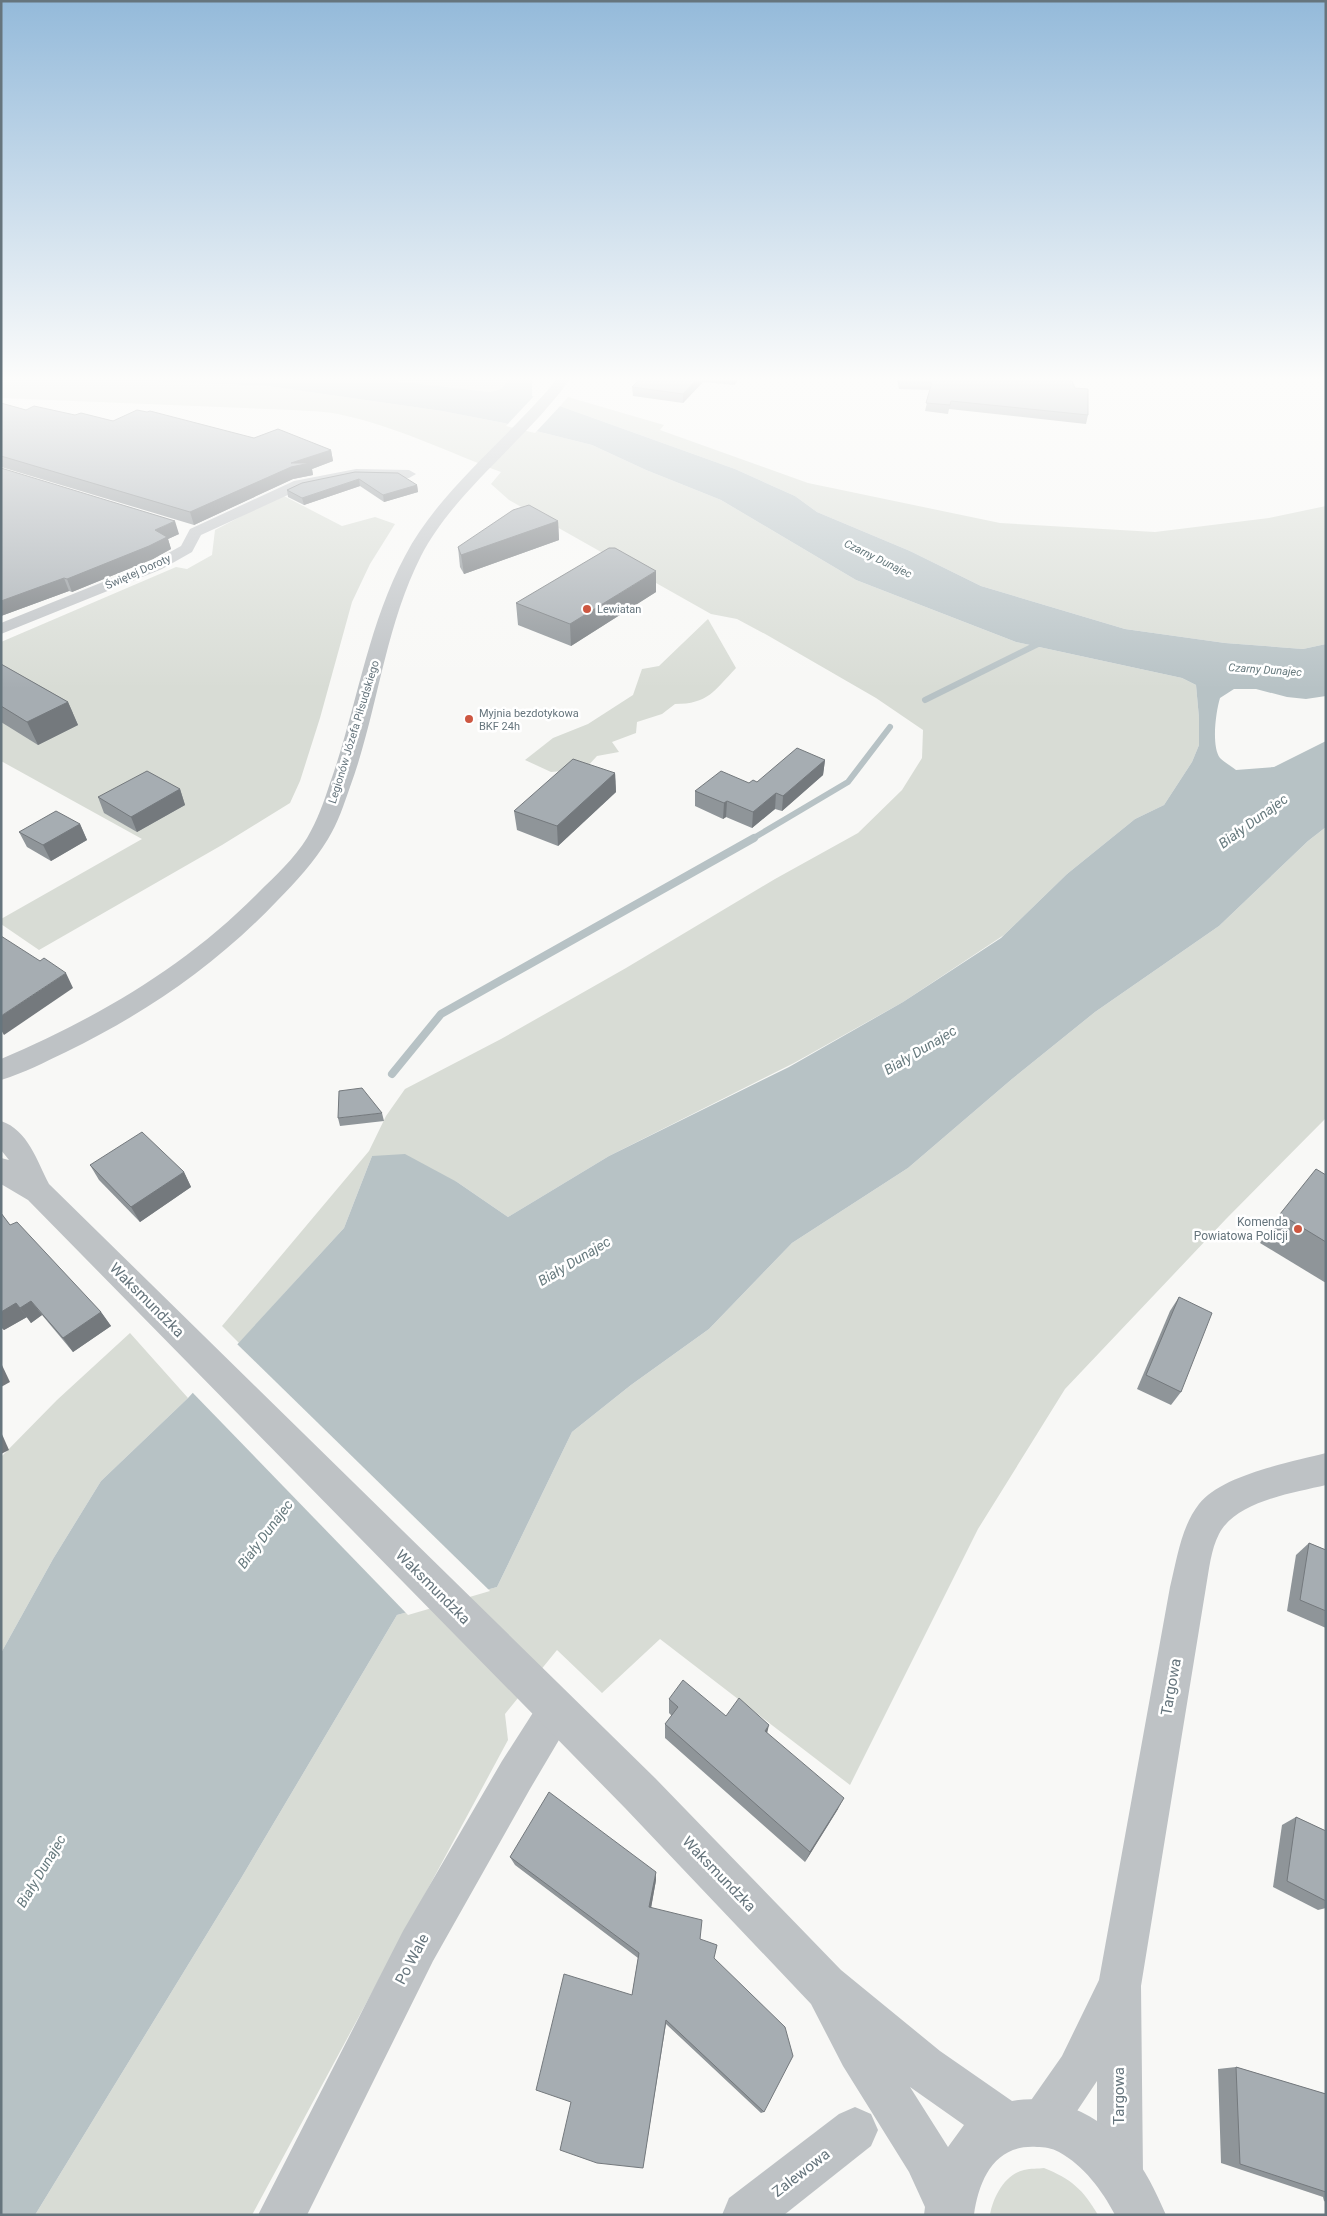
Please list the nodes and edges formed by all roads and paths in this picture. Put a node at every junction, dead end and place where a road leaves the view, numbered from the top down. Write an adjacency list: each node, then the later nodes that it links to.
1 (307, 482): 3 (street, Świętej Doroty)
2 (470, 482): 4 (street, Legionów Józefa Piłsudskiego)
3 (1, 629)
4 (1, 1070)
5 (1, 1132): 7 (street, Waksmundzka)
6 (1, 1169): 7 (street, Waksmundzka)
7 (38, 1192): 9 (street, Waksmundzka)
8 (1326, 1469): 11 (street, Targowa)
9 (556, 1710): 10 (street, Waksmundzka); 16 (street, Po Wale)
10 (825, 1986): 12 (street, Waksmundzka); 15 (street, Waksmundzka)
11 (1119, 1986): 12 (street, Targowa); 14 (street, Targowa)
12 (1024, 2124): 14 (street, Waksmundzka); 15 (street)
13 (855, 2130): 17 (street, Zalewowa)
14 (1131, 2196)
15 (950, 2209)
16 (282, 2215)
17 (746, 2215)

